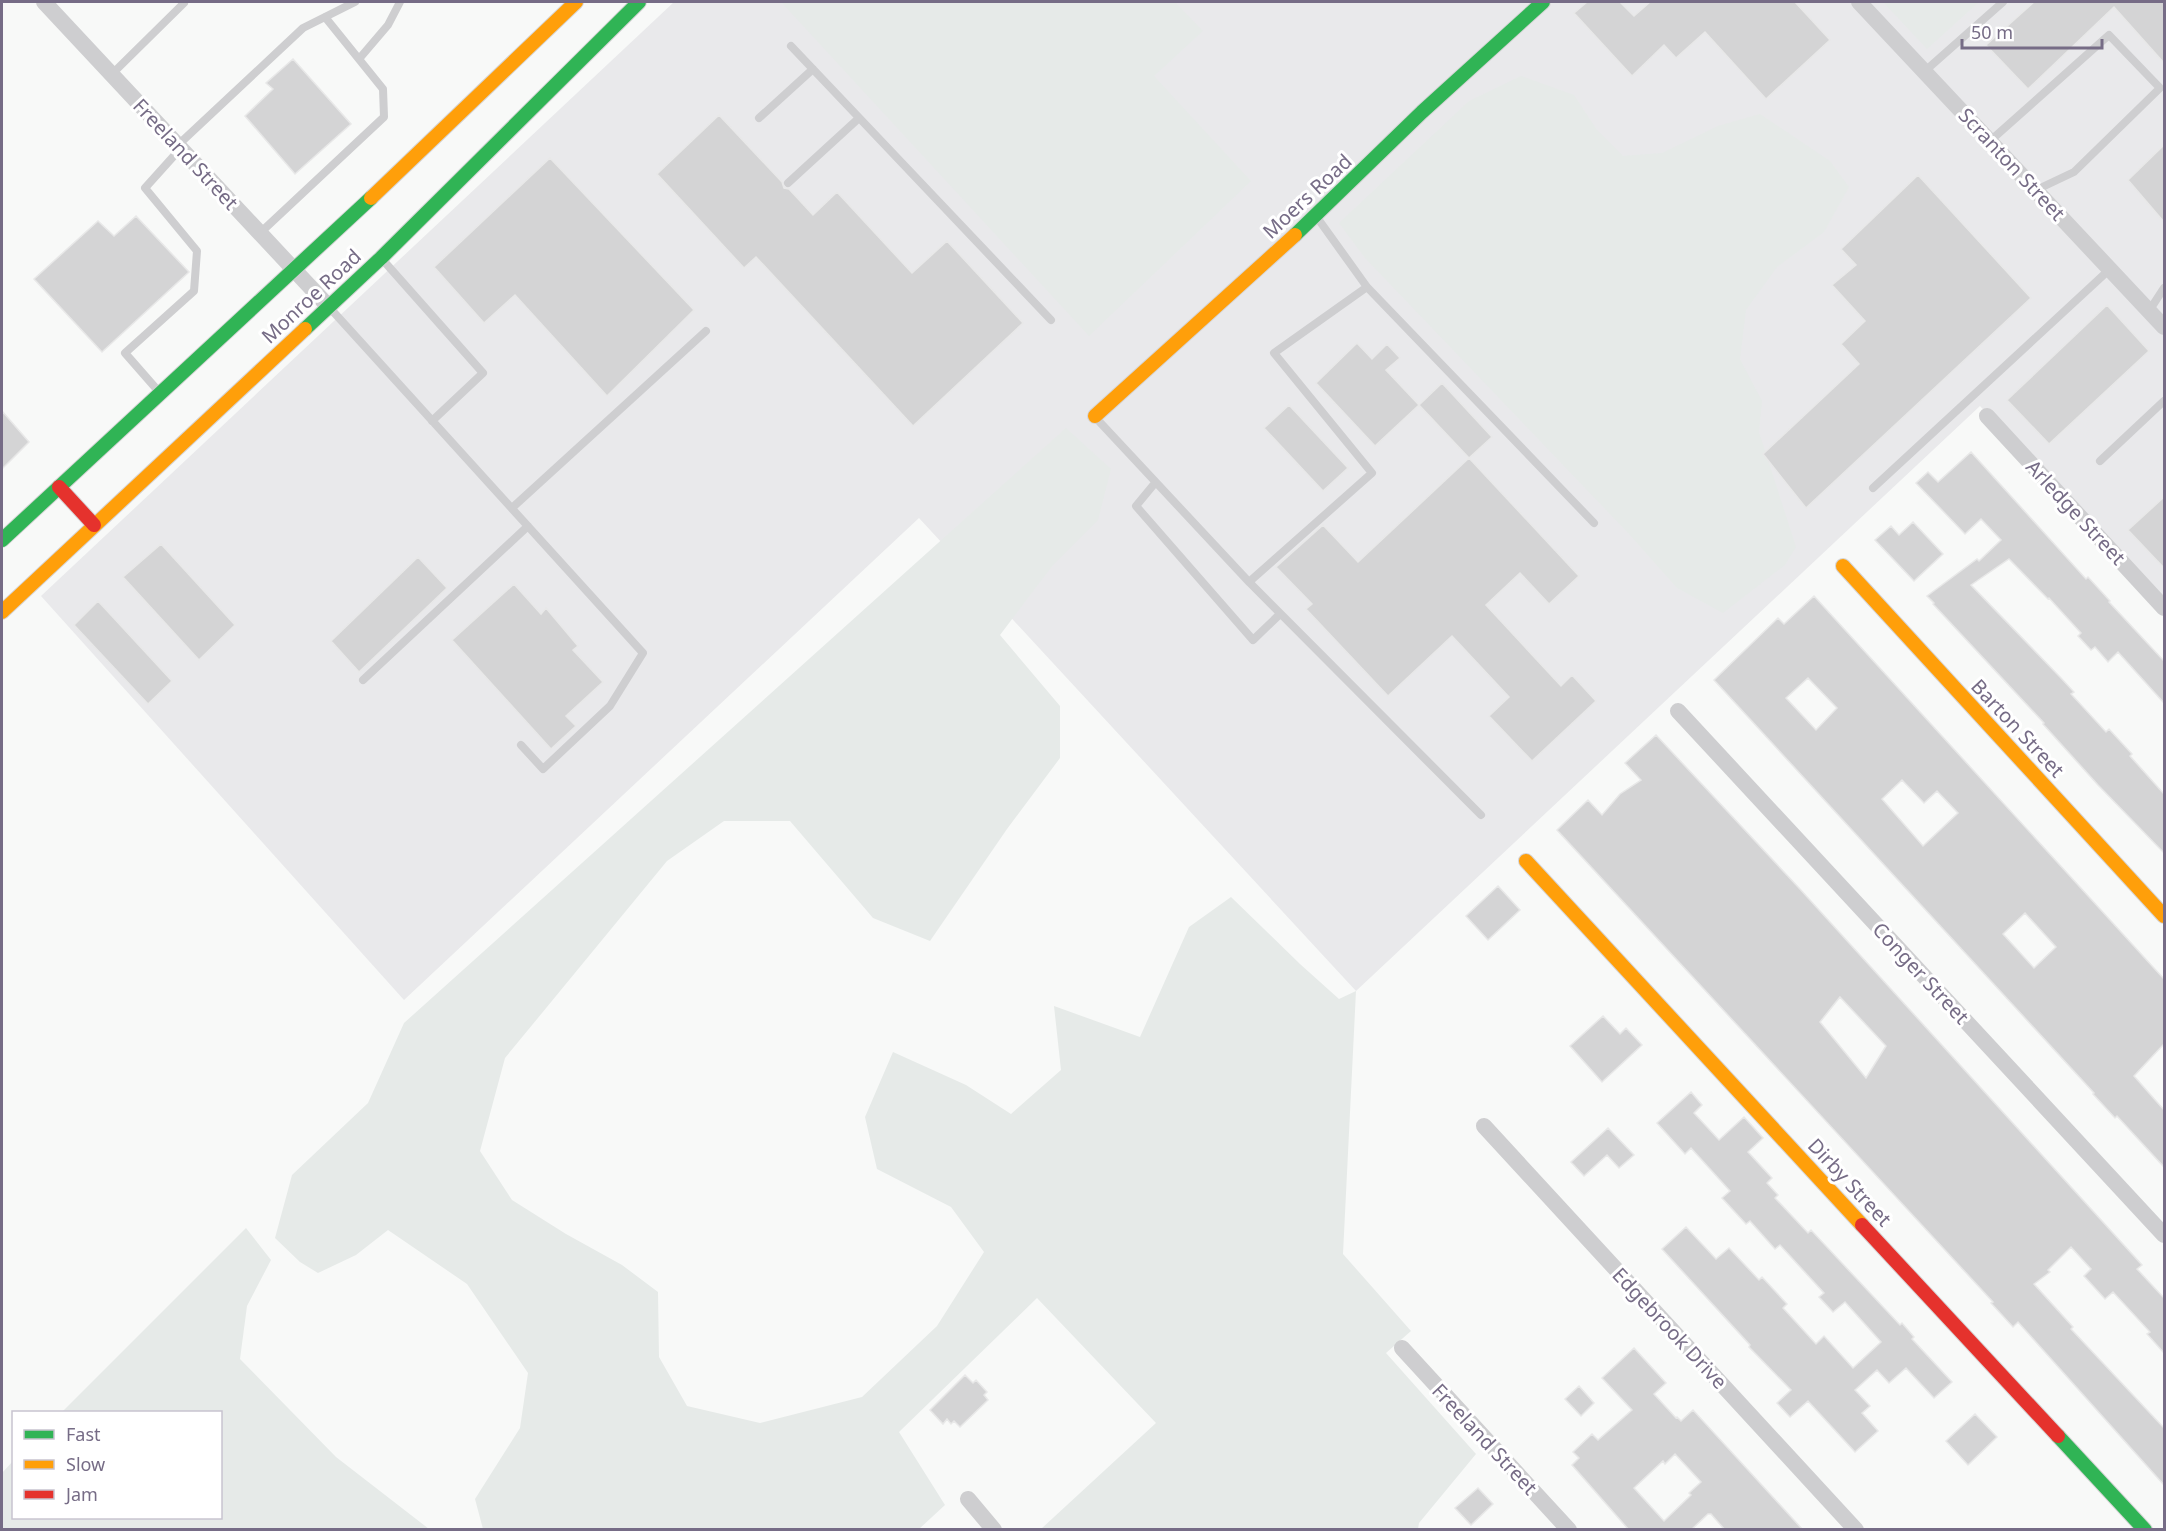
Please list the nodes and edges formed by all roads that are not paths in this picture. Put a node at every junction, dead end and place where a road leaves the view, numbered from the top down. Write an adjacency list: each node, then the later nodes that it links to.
1 (44, 2): 15 (street, Freeland Street)
2 (182, 2): 15 (lane)
3 (355, 2): 10 (lane)
4 (400, 2): 12 (lane)
5 (576, 2): 26 (street, Monroe Road)
6 (639, 2): 24 (street, Monroe Road)
7 (1543, 2): 22 (street, Moers Road)
8 (1859, 2): 14 (street, Scranton Street)
9 (2004, 2): 14 (lane)
10 (325, 17): 12 (lane); 19 (lane)
11 (791, 46): 13 (lane)
12 (359, 59): 23 (lane)
13 (813, 69): 16 (lane); 17 (lane)
14 (1925, 71): 18 (street, Scranton Street)
15 (112, 74): 19 (street, Freeland Street)
16 (759, 118)
17 (859, 118): 20 (lane); 31 (lane)
18 (1990, 141): 21 (street, Scranton Street); 21 (lane)
19 (179, 146): 23 (street, Freeland Street); 34 (lane)
20 (788, 183)
21 (2036, 190): 25 (street, Scranton Street)
22 (1316, 216): 27 (lane); 36 (street, Moers Road)
23 (260, 233): 26 (street, Freeland Street)
24 (381, 258): 29 (street, Monroe Road); 38 (lane)
25 (2110, 269): 30 (street, Scranton Street); 42 (lane)
26 (295, 270): 29 (street, Freeland Street); 34 (street, Monroe Road)
27 (1367, 287): 44 (lane); 49 (lane)
28 (2164, 288): 30 (lane)
29 (328, 306): 38 (lane); 45 (street, Monroe Road)
30 (2149, 311): 32 (street, Scranton Street)
31 (1051, 320)
32 (2164, 327)
33 (706, 331): 43 (lane)
34 (161, 394): 41 (street, Monroe Road)
35 (2164, 401): 39 (lane)
36 (1095, 416): 40 (lane)
37 (1987, 416): 50 (street, Arledge Street)
38 (432, 421): 43 (lane)
39 (2100, 461)
40 (1155, 483): 49 (lane); 52 (lane)
41 (59, 487): 45 (street); 47 (street, Monroe Road)
42 (1873, 488)
43 (512, 508): 46 (lane)
44 (1594, 523)
45 (94, 525): 51 (street, Monroe Road)
46 (528, 526): 53 (lane); 55 (lane)
47 (2, 540)
48 (1843, 566): 58 (street, Barton Street)
49 (1249, 582): 52 (lane)
50 (2164, 608)
51 (2, 612)
52 (1280, 614): 56 (lane)
53 (363, 680)
54 (1678, 711): 60 (street, Conger Street)
55 (521, 745)
56 (1481, 815)
57 (1526, 861): 66 (street, Dirby Street)
58 (2164, 916)
59 (1484, 1126): 65 (street, Edgebrook Drive)
60 (2164, 1235)
61 (1402, 1348): 64 (street, Freeland Street)
62 (968, 1499): 63 (street)
63 (994, 1530)
64 (1569, 1530)
65 (1856, 1530)
66 (2145, 1530)

